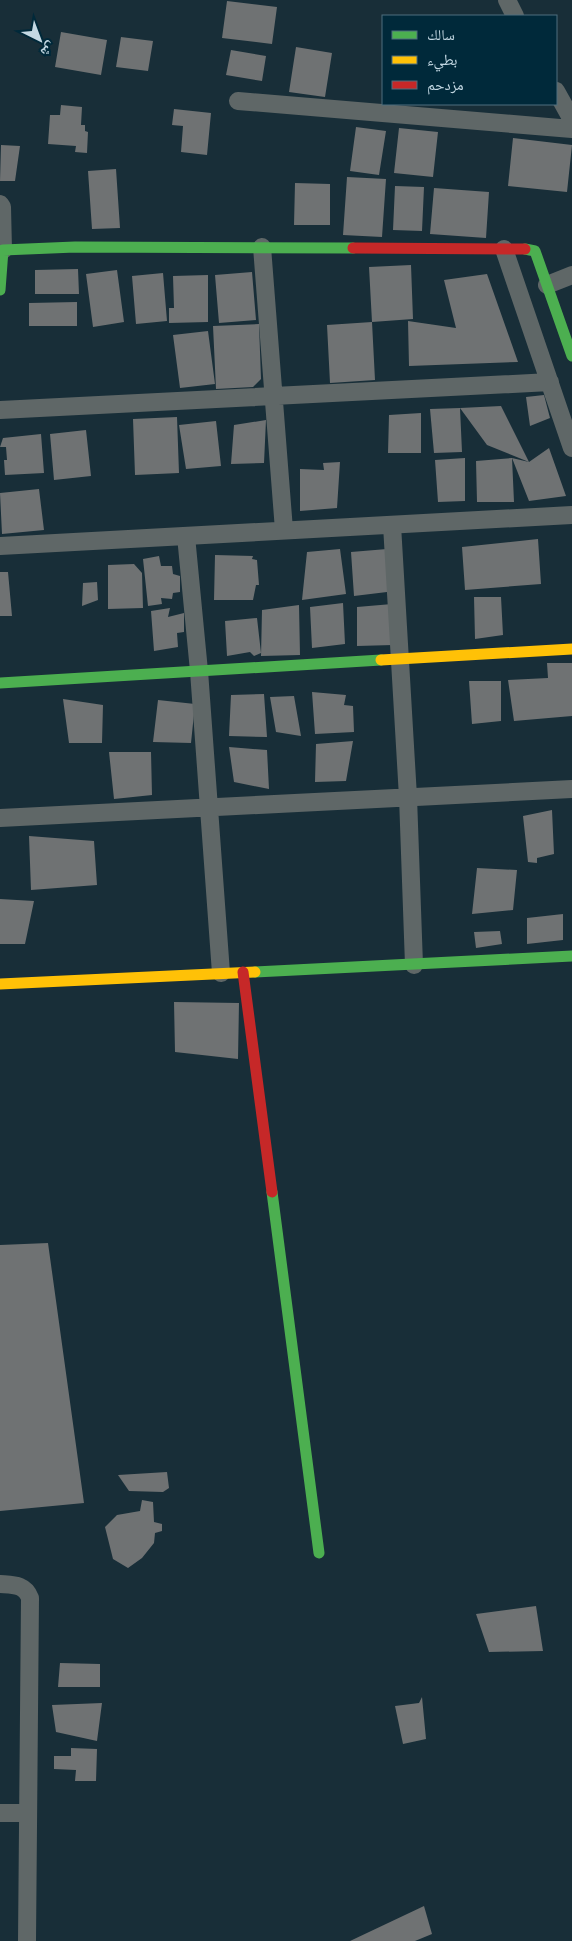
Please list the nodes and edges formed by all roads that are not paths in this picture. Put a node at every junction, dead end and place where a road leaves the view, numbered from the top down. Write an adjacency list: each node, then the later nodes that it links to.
1 (507, 0): 2 (street)
2 (514, 15)
3 (557, 93): 5 (street)
4 (238, 101): 6 (street)
5 (572, 120)
6 (572, 129)
7 (0, 204): 10 (street)
8 (262, 247): 9 (street); 10 (street); 16 (street)
9 (504, 249): 12 (street); 15 (street)
10 (3, 250): 13 (street)
11 (572, 275): 12 (street)
12 (547, 285): 14 (street)
13 (0, 290)
14 (572, 356)
15 (550, 382): 16 (street); 18 (street)
16 (273, 396): 17 (street); 21 (street)
17 (0, 410)
18 (572, 448)
19 (572, 515): 20 (street)
20 (392, 525): 21 (street); 25 (street)
21 (284, 530): 22 (street)
22 (186, 536): 23 (street); 26 (street)
23 (0, 546)
24 (572, 649): 25 (street)
25 (399, 659): 26 (street); 29 (street)
26 (198, 671): 27 (street); 30 (street)
27 (0, 683)
28 (572, 789): 29 (street)
29 (408, 797): 30 (street); 33 (street)
30 (208, 808): 31 (street); 35 (street)
31 (0, 818)
32 (572, 956): 33 (street)
33 (414, 964): 34 (street)
34 (243, 972): 35 (street); 37 (street)
35 (221, 973): 36 (street)
36 (0, 984)
37 (319, 1553)
38 (0, 1584): 40 (street)
39 (0, 1813): 40 (street)
40 (28, 1813): 41 (street)
41 (27, 1941)

